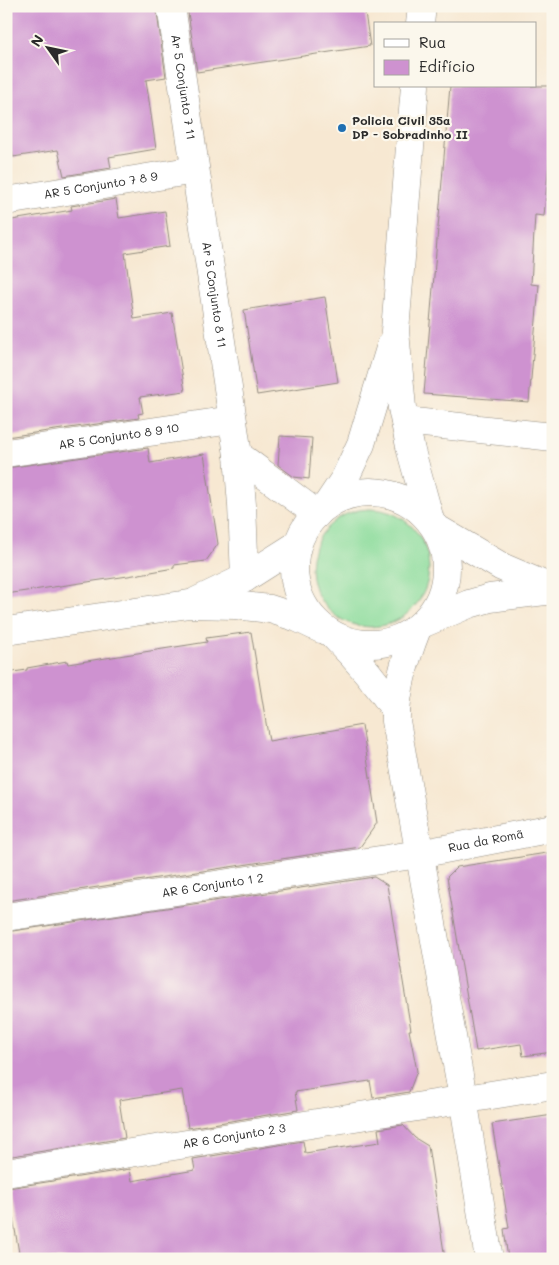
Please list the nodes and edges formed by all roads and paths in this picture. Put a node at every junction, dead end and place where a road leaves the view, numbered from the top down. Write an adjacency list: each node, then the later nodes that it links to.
1 (171, 6): 5 (street, Ar 5 Conjunto 7 11)
2 (422, 6): 3 (street)
3 (420, 22)
4 (415, 88): 7 (street)
5 (194, 170): 6 (street, AR 5 Conjunto 7 8 9); 8 (street, Ar 5 Conjunto 8 11)
6 (6, 201)
7 (395, 331): 9 (street); 13 (street)
8 (232, 420): 11 (street, AR 5 Conjunto 8 9 10); 12 (street, Ar 5 Conjunto 8 11)
9 (405, 421): 10 (street); 14 (street)
10 (553, 437)
11 (6, 453)
12 (238, 455): 13 (street); 16 (street, Ar 5 Conjunto 8 11)
13 (322, 510): 14 (street); 15 (street)
14 (433, 524): 17 (street); 19 (street)
15 (297, 545): 16 (street); 21 (street)
16 (245, 578): 18 (street)
17 (553, 589): 19 (street)
18 (189, 604): 20 (street); 21 (street)
19 (421, 626): 21 (street); 22 (street)
20 (6, 631)
21 (330, 634): 22 (street)
22 (396, 711): 24 (street)
23 (553, 828): 24 (street, Rua da Romã)
24 (419, 854): 25 (street, AR 6 Conjunto 1 2); 27 (street)
25 (6, 918)
26 (553, 1085): 27 (street, AR 6 Conjunto 2 3)
27 (463, 1098): 28 (street, AR 6 Conjunto 2 3); 29 (street)
28 (6, 1173)
29 (489, 1259)

